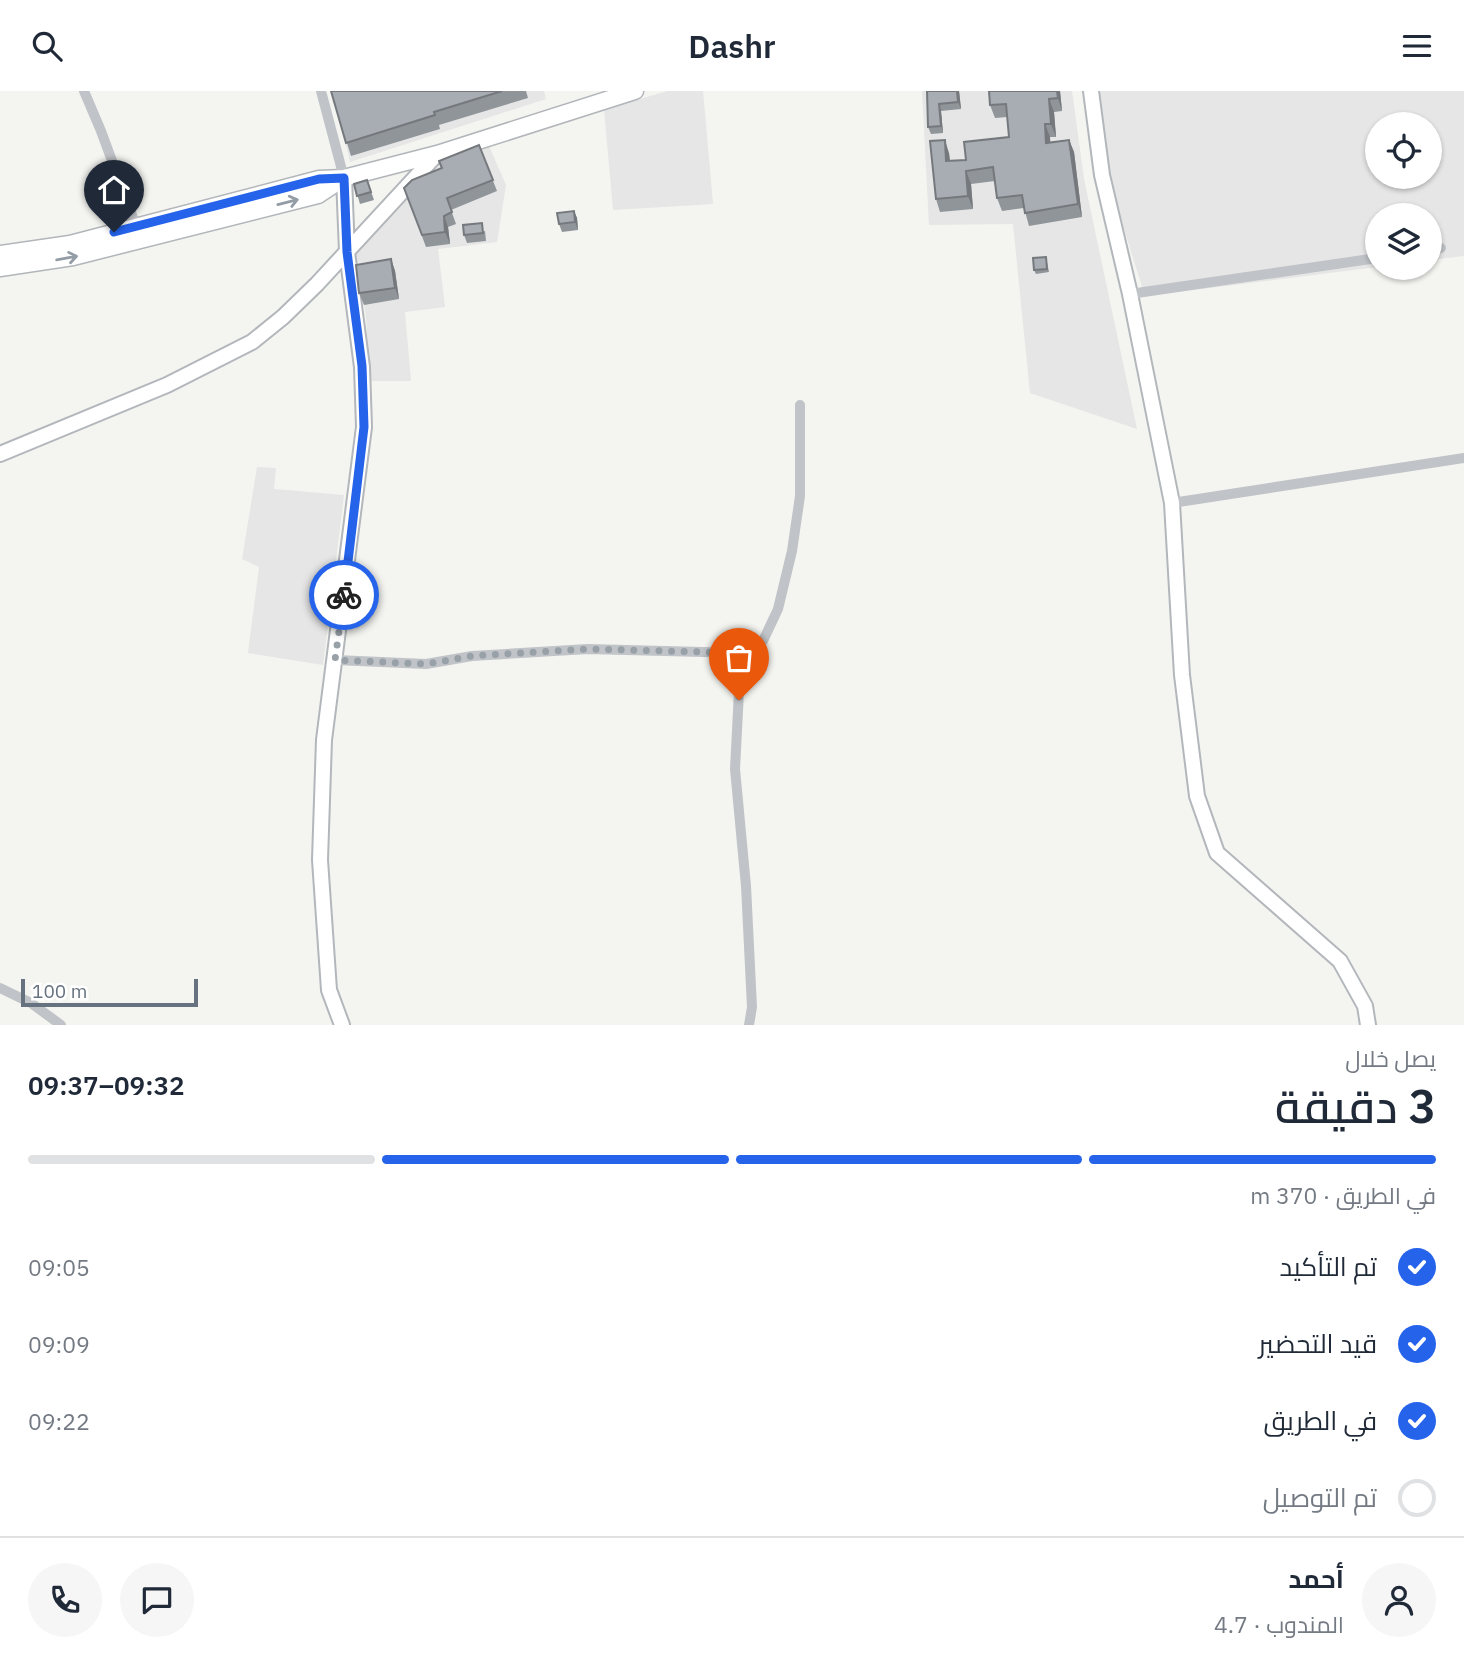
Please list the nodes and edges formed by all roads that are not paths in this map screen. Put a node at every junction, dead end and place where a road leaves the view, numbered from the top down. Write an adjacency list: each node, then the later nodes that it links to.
1 (84, 91): 7 (street)
2 (321, 91): 6 (street)
3 (635, 91): 5 (main road)
4 (1091, 91): 12 (street)
5 (437, 153): 6 (main road); 8 (street)
6 (344, 178): 7 (main road); 8 (street); 11 (main road, one-way to 6)
7 (136, 226): 9 (main road)
8 (347, 252): 14 (street); 18 (street)
9 (0, 254)
10 (1365, 260): 12 (street)
11 (0, 268)
12 (1130, 294): 16 (street)
13 (800, 405): 17 (street)
14 (0, 454)
15 (1464, 458): 16 (street)
16 (1172, 503): 23 (street)
17 (741, 653): 18 (street); 22 (street)
18 (335, 660): 21 (street)
19 (0, 988): 20 (street)
20 (61, 1025)
21 (342, 1025)
22 (749, 1025)
23 (1368, 1025)

